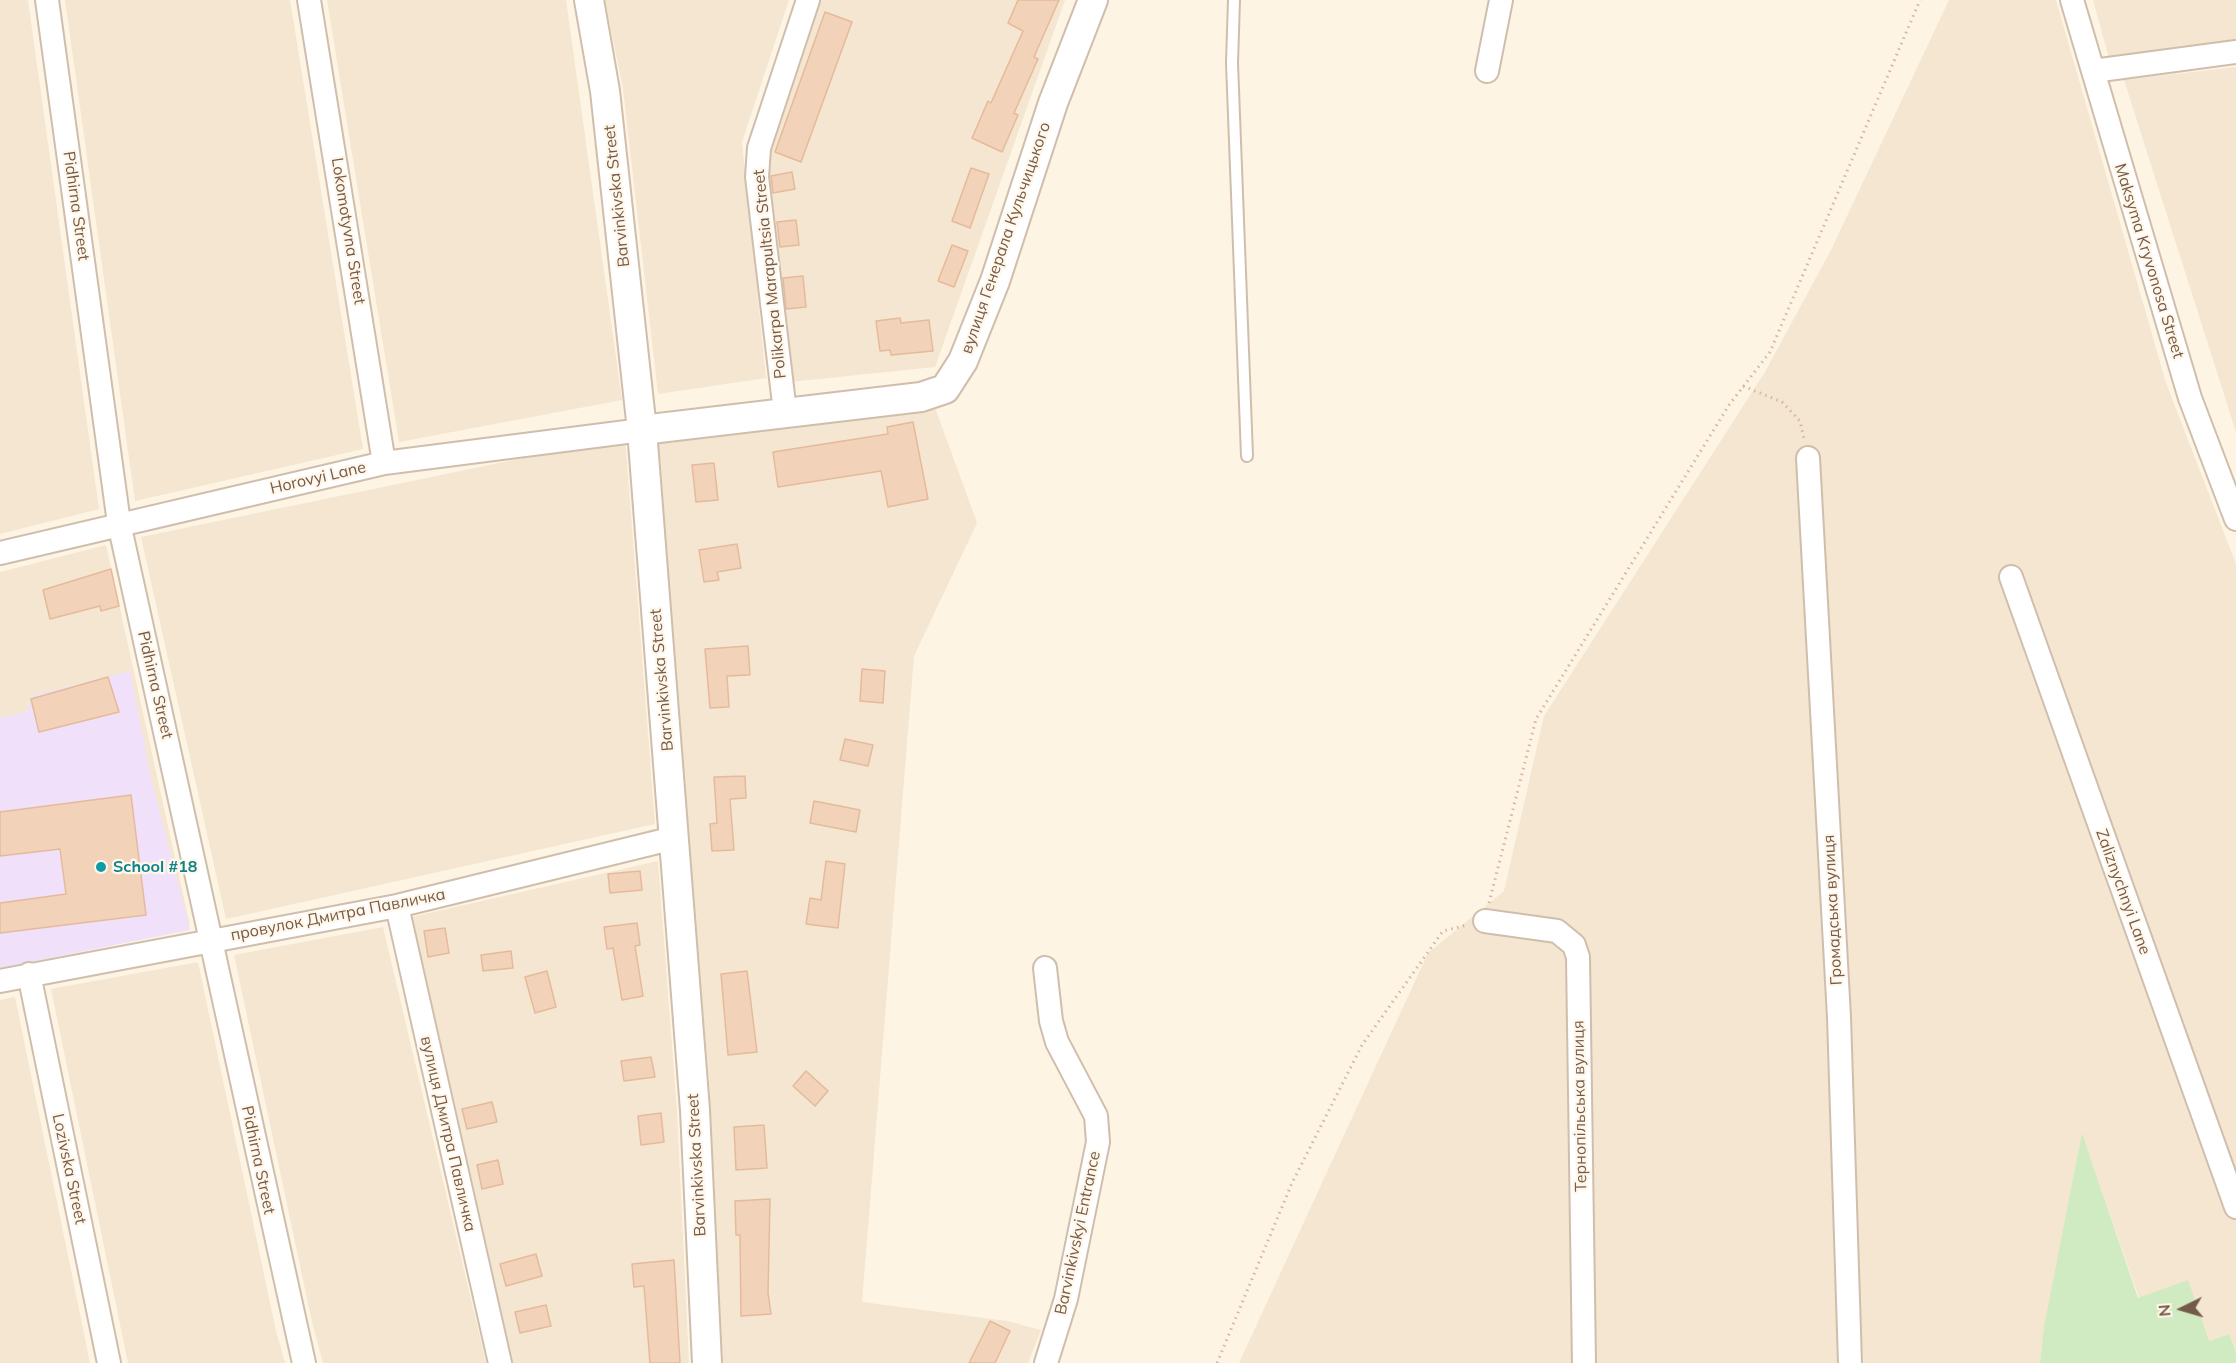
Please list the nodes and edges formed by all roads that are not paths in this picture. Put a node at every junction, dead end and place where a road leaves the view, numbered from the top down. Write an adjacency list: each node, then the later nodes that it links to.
1 (47, 0): 18 (street, Pidhirna Street)
2 (309, 0): 16 (street, Lokomotyvna Street)
3 (589, 0): 13 (street, Barvinkivska Street)
4 (808, 0): 12 (street, Polikarpa Marapultsia Street)
5 (1093, 0): 12 (street, вулиця Генерала Кульчицького)
6 (1234, 0): 14 (lane)
7 (1501, 0): 10 (street)
8 (2072, 0): 11 (street, Maksyma Kryvonosa Street)
9 (2236, 52): 11 (street)
10 (1487, 71)
11 (2093, 71): 17 (street, Maksyma Kryvonosa Street)
12 (785, 412): 13 (street, вулиця Генерала Кульчицького)
13 (642, 430): 16 (street, Horovyi Lane); 21 (street, Barvinkivska Street)
14 (1246, 456)
15 (1808, 458): 35 (street, Громадська вулиця)
16 (384, 463): 18 (street, Horovyi Lane)
17 (2236, 519)
18 (119, 523): 19 (street, Horovyi Lane); 24 (street, Pidhirna Street)
19 (0, 553)
20 (2010, 576): 28 (street, Zaliznychnyi Lane)
21 (674, 838): 22 (street, провулок Дмитра Павличка); 32 (street, Barvinkivska Street)
22 (397, 906): 24 (street, провулок Дмитра Павличка); 31 (street, вулиця Дмитра Павличка)
23 (1485, 921): 34 (street, Тернопільська вулиця)
24 (212, 940): 26 (street, провулок Дмитра Павличка); 30 (street, Pidhirna Street)
25 (1045, 968): 33 (street, Barvinkivskyi Entrance)
26 (29, 974): 27 (street, провулок Дмитра Павличка); 29 (street, Lozivska Street)
27 (0, 981)
28 (2236, 1207)
29 (109, 1363)
30 (304, 1363)
31 (500, 1363)
32 (707, 1363)
33 (1046, 1363)
34 (1584, 1363)
35 (1850, 1363)

